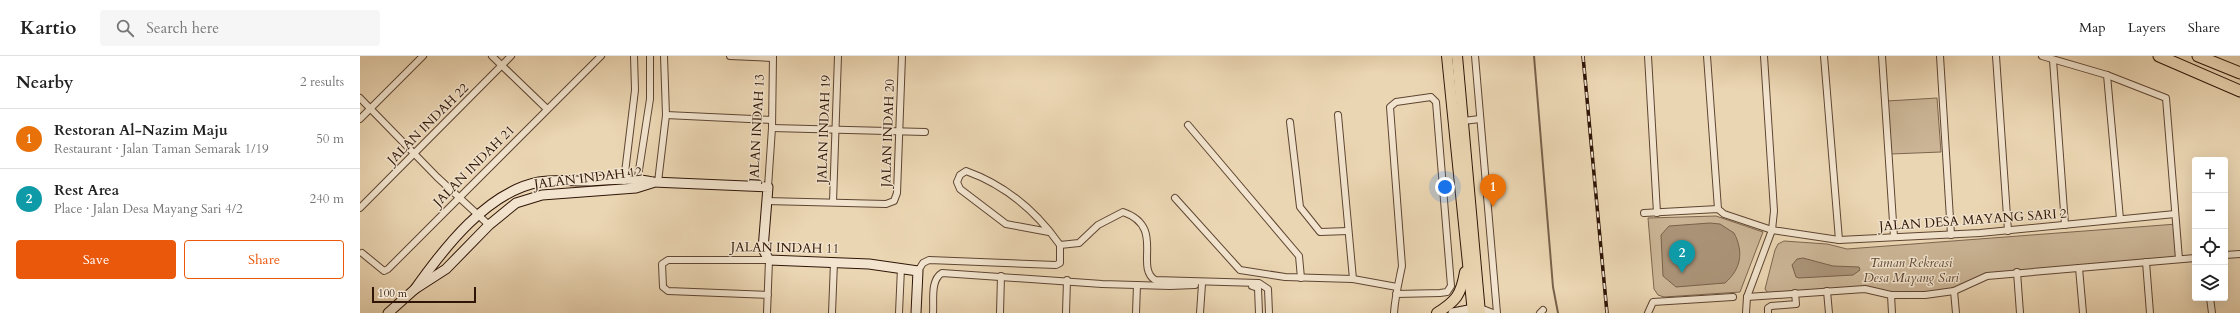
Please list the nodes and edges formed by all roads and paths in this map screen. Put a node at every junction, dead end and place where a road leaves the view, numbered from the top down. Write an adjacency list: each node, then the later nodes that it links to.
1 (423, 56): 31 (street)
2 (492, 56): 26 (street)
3 (511, 56): 26 (street, JALAN INDAH 22)
4 (601, 56): 32 (street, JALAN INDAH 21)
5 (634, 56): 46 (street)
6 (650, 56): 48 (street)
7 (664, 56): 33 (street)
8 (730, 56): 24 (street)
9 (838, 56): 42 (street, JALAN INDAH 19)
10 (902, 56): 43 (street, JALAN INDAH 20)
11 (1447, 56): 75 (main road)
12 (1456, 56): 38 (main road)
13 (1475, 56): 36 (street)
14 (1648, 56): 57 (street)
15 (1707, 56): 56 (street)
16 (1764, 56): 64 (street)
17 (1824, 56): 70 (street)
18 (1882, 56): 69 (street)
19 (1940, 56): 68 (street)
20 (1996, 56): 66 (street)
21 (2042, 56): 25 (street)
22 (2159, 56): 29 (highway)
23 (2198, 56): 27 (highway)
24 (773, 57): 37 (street, JALAN INDAH 13)
25 (2053, 60): 28 (street); 62 (street)
26 (502, 65): 32 (street); 45 (street, JALAN INDAH 22)
27 (2240, 73)
28 (2107, 75): 59 (street); 61 (street)
29 (2240, 91)
30 (360, 98): 31 (street)
31 (371, 109): 35 (street); 45 (street)
32 (546, 109): 51 (street, JALAN INDAH 21)
33 (666, 115): 37 (street); 47 (street)
34 (1338, 115): 65 (street)
35 (360, 119)
36 (1480, 119): 38 (street); 118 (street)
37 (772, 120): 41 (street, JALAN INDAH 13)
38 (1462, 121): 101 (main road)
39 (1290, 122): 65 (street)
40 (1188, 125): 86 (street)
41 (772, 128): 42 (street); 49 (street, JALAN INDAH 13)
42 (836, 130): 43 (street); 54 (street, JALAN INDAH 19)
43 (899, 132): 44 (street); 54 (street, JALAN INDAH 20)
44 (925, 132)
45 (414, 154): 51 (street); 55 (street, JALAN INDAH 22)
46 (624, 179): 48 (street, JALAN INDAH 12); 50 (street); 60 (street, JALAN INDAH 12)
47 (656, 182): 48 (street, JALAN INDAH 12); 49 (street, JALAN INDAH 12)
48 (636, 183): 50 (street, JALAN INDAH 12)
49 (768, 187): 53 (street, JALAN INDAH 13)
50 (623, 189): 63 (street, JALAN INDAH 12)
51 (459, 197): 60 (street); 72 (street, JALAN INDAH 21)
52 (1175, 198): 86 (street)
53 (766, 201): 54 (street, JALAN INDAH 20); 78 (street, JALAN INDAH 13)
54 (833, 202)
55 (360, 208)
56 (1718, 209): 57 (street); 64 (street, JALAN DESA MAYANG SARI 2)
57 (1657, 213): 58 (street)
58 (1644, 214)
59 (2175, 214): 61 (street, JALAN DESA MAYANG SARI 2); 77 (street)
60 (478, 215): 63 (street); 91 (street, JALAN INDAH 12)
61 (2120, 219): 62 (street, JALAN DESA MAYANG SARI 2)
62 (2065, 225): 66 (street, JALAN DESA MAYANG SARI 2)
63 (489, 226): 91 (street, JALAN INDAH 12)
64 (1772, 230): 70 (street, JALAN DESA MAYANG SARI 2); 99 (street)
65 (1348, 231): 87 (street)
66 (2008, 231): 68 (street, JALAN DESA MAYANG SARI 2)
67 (1050, 232): 67 (street); 71 (street)
68 (1951, 235): 69 (street, JALAN DESA MAYANG SARI 2)
69 (1894, 237): 70 (street, JALAN DESA MAYANG SARI 2)
70 (1838, 240)
71 (1060, 245): 83 (street); 113 (street)
72 (362, 253)
73 (2240, 254): 74 (street)
74 (2228, 255)
75 (1468, 258): 101 (main road); 115 (main road)
76 (2192, 258): 77 (street)
77 (2179, 259): 80 (street)
78 (769, 260): 79 (street, JALAN INDAH 11); 96 (street); 96 (street, JALAN INDAH 11)
79 (834, 262): 81 (street, JALAN INDAH 11); 104 (street)
80 (2146, 262): 82 (street); 127 (street)
81 (901, 268): 83 (street, JALAN INDAH 11); 105 (street)
82 (2080, 268): 84 (street); 126 (street)
83 (918, 271): 106 (street)
84 (2017, 272): 94 (street); 125 (street)
85 (1001, 276): 88 (street); 107 (street); 108 (street)
86 (1301, 278): 87 (street)
87 (1353, 279): 92 (street)
88 (1067, 280): 90 (street); 109 (street)
89 (1202, 284): 90 (street); 111 (street); 112 (street)
90 (1137, 285): 110 (street)
91 (415, 289): 102 (street, JALAN INDAH 12)
92 (1397, 291): 92 (street); 114 (street)
93 (1828, 291): 95 (street); 97 (street); 122 (street)
94 (1954, 291): 97 (street); 124 (street)
95 (1794, 293): 99 (street); 121 (street)
96 (768, 294): 103 (street)
97 (1891, 295): 123 (street)
98 (1732, 297): 119 (street)
99 (1747, 297): 120 (street)
100 (2210, 301): 128 (street)
101 (1476, 311): 116 (street); 117 (street)
102 (388, 313)
103 (767, 313)
104 (832, 313)
105 (899, 313)
106 (916, 313)
107 (933, 313)
108 (1000, 313)
109 (1066, 313)
110 (1136, 313)
111 (1200, 313)
112 (1259, 313)
113 (1269, 313)
114 (1394, 313)
115 (1438, 313)
116 (1453, 313)
117 (1493, 313)
118 (1497, 313)
119 (1648, 313)
120 (1746, 313)
121 (1768, 313)
122 (1829, 313)
123 (1892, 313)
124 (1956, 313)
125 (2020, 313)
126 (2083, 313)
127 (2150, 313)
128 (2212, 313)

